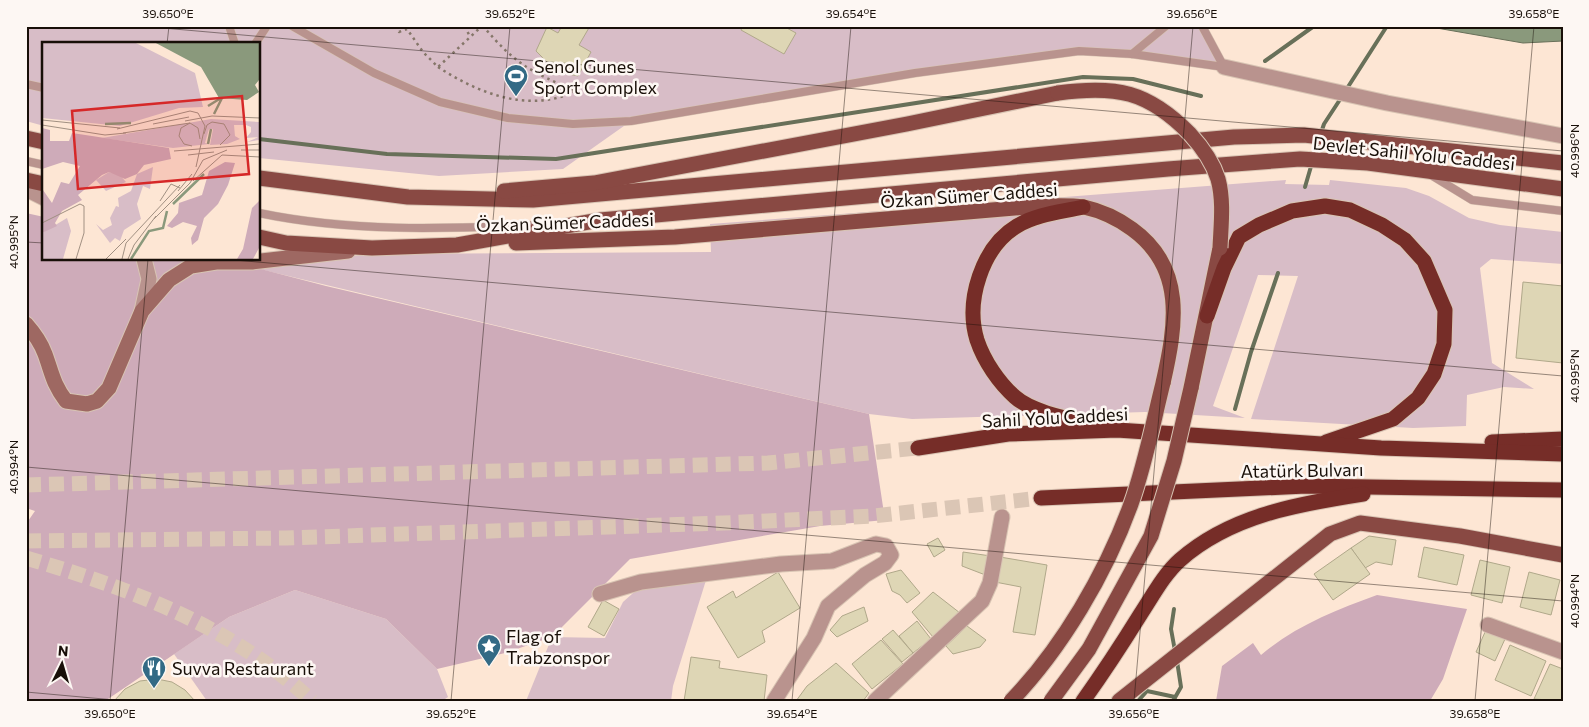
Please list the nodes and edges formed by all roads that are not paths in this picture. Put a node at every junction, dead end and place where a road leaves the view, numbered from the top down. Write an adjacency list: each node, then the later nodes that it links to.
1 (229, 26): 6 (lane)
2 (267, 26): 7 (lane)
3 (292, 26): 8 (lane)
4 (1166, 26): 8 (lane)
5 (1202, 26): 9 (lane)
6 (234, 42)
7 (256, 42)
8 (1132, 54): 9 (lane)
9 (1224, 66): 13 (street)
10 (26, 84): 11 (lane)
11 (42, 88)
12 (1263, 136): 18 (main road, Devlet Sahil Yolu Caddesi); 26 (main road, Özkan Sümer Caddesi)
13 (1563, 136)
14 (26, 138): 15 (main road)
15 (42, 142)
16 (26, 161): 19 (lane)
17 (1260, 161): 20 (main road, Devlet Sahil Yolu Caddesi); 31 (main road, Özkan Sümer Caddesi)
18 (1563, 163)
19 (42, 165)
20 (1423, 170): 25 (main road, Devlet Sahil Yolu Caddesi); 29 (lane)
21 (260, 178): 26 (main road, Özkan Sümer Caddesi)
22 (26, 180): 23 (main road)
23 (42, 184)
24 (26, 189): 27 (street)
25 (1563, 189)
26 (408, 196): 37 (main road, Özkan Sümer Caddesi, bridge)
27 (42, 197)
28 (1083, 207): 33 (main road, Özkan Sümer Caddesi); 39 (highway); 56 (main road, Özkan Sümer Caddesi, bridge)
29 (1563, 211)
30 (260, 213): 31 (lane)
31 (600, 220): 33 (main road, Özkan Sümer Caddesi)
32 (260, 237): 34 (main road, Özkan Sümer Caddesi)
33 (457, 245): 34 (main road, Özkan Sümer Caddesi)
34 (372, 248): 36 (street)
35 (144, 260): 36 (street)
36 (142, 311): 38 (street)
37 (1207, 316): 42 (highway); 57 (main road, Özkan Sümer Caddesi, bridge)
38 (26, 324)
39 (1117, 430): 40 (highway, Sahil Yolu Caddesi); 43 (highway, Sahil Yolu Caddesi)
40 (1194, 437): 42 (highway, Atatürk Bulvarı)
41 (1563, 439): 44 (highway)
42 (1319, 444): 44 (highway, Atatürk Bulvarı)
43 (918, 448)
44 (1381, 448): 45 (highway, Atatürk Bulvarı)
45 (1563, 454)
46 (1403, 488): 47 (highway, Atatürk Bulvarı); 48 (highway, Atatürk Bulvarı); 58 (highway)
47 (1563, 491)
48 (1041, 498)
49 (1002, 517): 55 (street)
50 (1563, 555): 59 (main road)
51 (600, 594): 54 (street)
52 (1488, 625): 53 (street)
53 (1563, 652)
54 (774, 701)
55 (875, 701)
56 (1011, 701)
57 (1051, 701)
58 (1084, 701)
59 (1119, 701)

